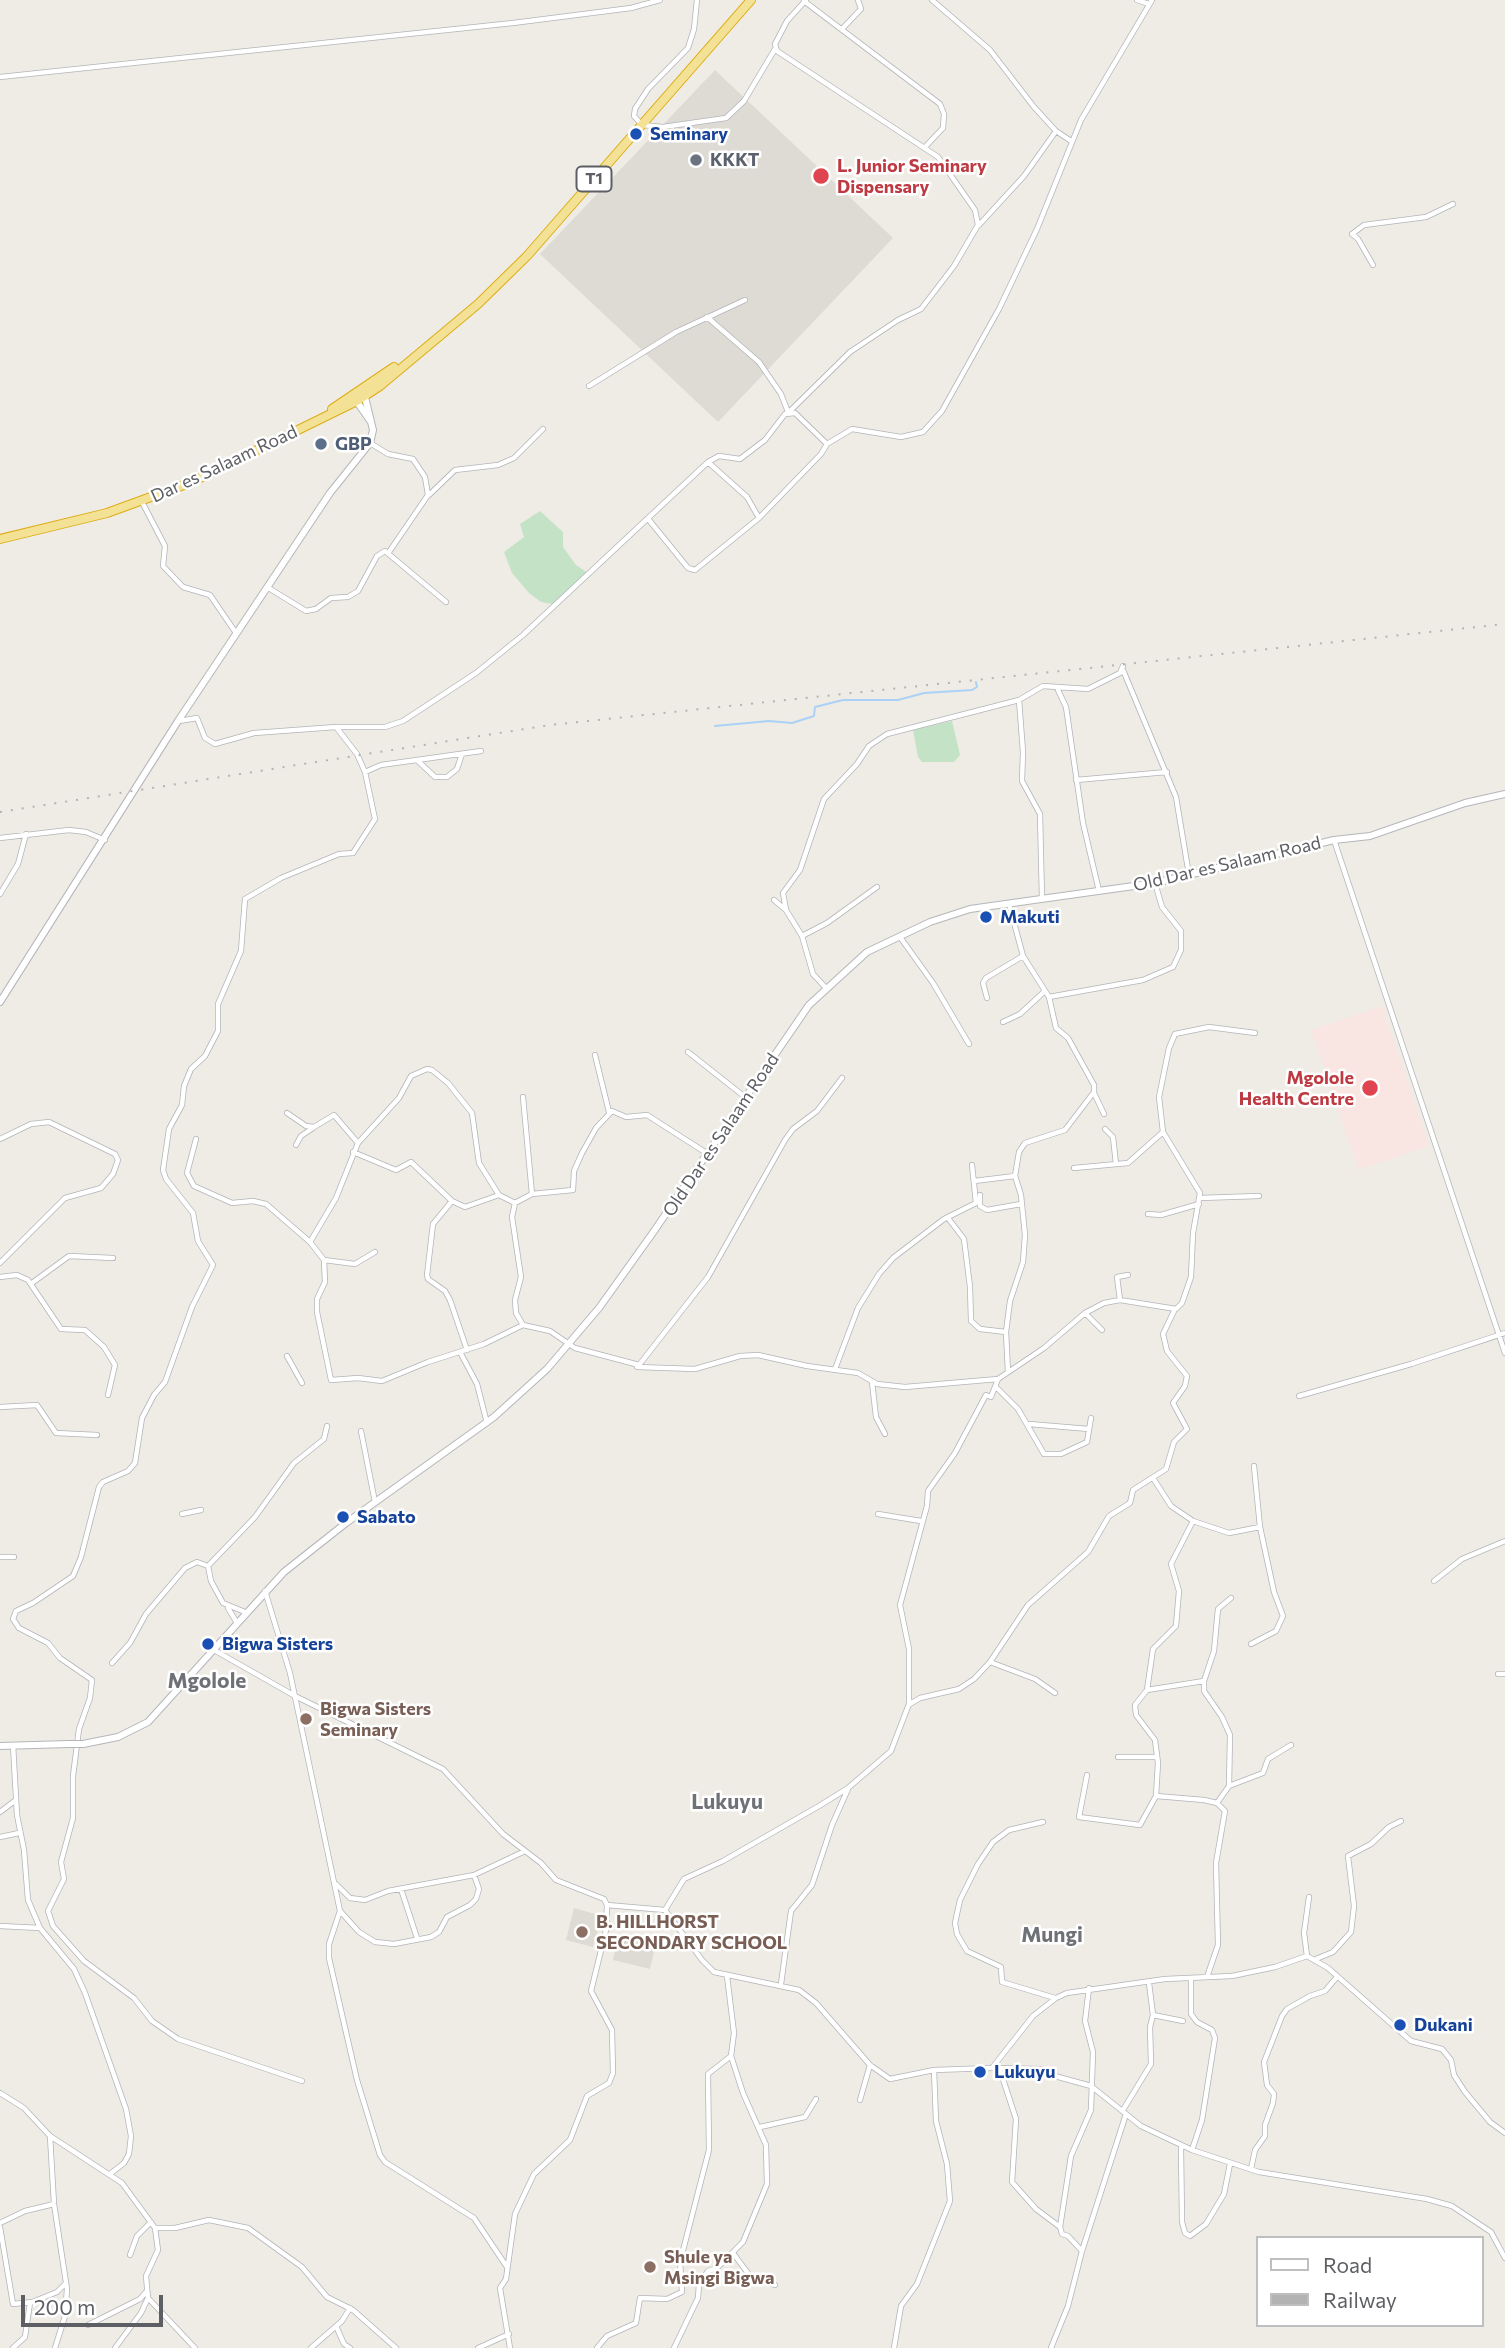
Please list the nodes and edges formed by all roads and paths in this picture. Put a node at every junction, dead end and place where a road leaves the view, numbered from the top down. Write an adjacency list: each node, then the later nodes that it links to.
1 (660, 0): 11 (street)
2 (697, 0): 12 (street)
3 (751, 0): 12 (highway, Dar es Salaam Road / T1)
4 (858, 0): 9 (street)
5 (932, 0): 13 (street)
6 (1137, 0): 8 (street)
7 (805, 1): 9 (street); 10 (street)
8 (1150, 2): 14 (street)
9 (842, 29): 15 (street)
10 (775, 49): 12 (street); 15 (street)
11 (0, 78)
12 (642, 125): 22 (highway, Dar es Salaam Road / T1)
13 (1056, 131): 14 (street); 17 (street)
14 (1071, 141): 28 (street)
15 (925, 147): 17 (street)
16 (1453, 204): 18 (street)
17 (978, 225): 24 (street)
18 (1373, 265)
19 (746, 300): 20 (street)
20 (707, 317): 21 (street); 24 (street)
21 (589, 386)
22 (364, 392): 23 (highway, Dar es Salaam Road / T1); 25 (street)
23 (355, 398): 25 (street); 31 (highway, Dar es Salaam Road / T1)
24 (789, 412): 28 (street); 29 (street)
25 (372, 424): 27 (street)
26 (543, 429): 30 (street)
27 (370, 443): 30 (street); 36 (street)
28 (827, 444): 32 (street)
29 (708, 461): 32 (street); 33 (street)
30 (428, 495): 35 (street)
31 (142, 502): 34 (highway, Dar es Salaam Road / T1); 38 (street)
32 (759, 518): 33 (street)
33 (649, 520): 42 (street)
34 (0, 539)
35 (389, 552): 36 (street); 37 (street)
36 (267, 587): 38 (street)
37 (446, 603)
38 (236, 633): 41 (street)
39 (1057, 689): 40 (street); 47 (street); 48 (street)
40 (1019, 700): 59 (street); 62 (street)
41 (178, 721): 42 (street); 52 (street)
42 (336, 727): 46 (street)
43 (481, 751): 44 (street)
44 (462, 754): 45 (street); 45 (street)
45 (417, 760): 46 (street)
46 (365, 772): 221 (street)
47 (1167, 772): 48 (street); 54 (street)
48 (1076, 780): 57 (street)
49 (1505, 794): 53 (street, Old Dar es Salaam Road)
50 (26, 834): 51 (street); 52 (street); 58 (street)
51 (0, 838)
52 (105, 840): 70 (street)
53 (1334, 840): 54 (street, Old Dar es Salaam Road); 123 (street)
54 (1189, 875): 55 (street, Old Dar es Salaam Road)
55 (1155, 883): 57 (street, Old Dar es Salaam Road); 68 (street)
56 (877, 887): 63 (street)
57 (1100, 891): 59 (street, Old Dar es Salaam Road)
58 (0, 894)
59 (1042, 899): 61 (street, Old Dar es Salaam Road)
60 (774, 900): 62 (street)
61 (1009, 903): 64 (street, Old Dar es Salaam Road); 65 (street)
62 (786, 910): 63 (street)
63 (802, 936): 66 (street)
64 (900, 937): 66 (street, Old Dar es Salaam Road); 73 (street)
65 (1023, 956): 67 (street); 69 (street)
66 (826, 988): 79 (street, Old Dar es Salaam Road)
67 (1045, 991): 68 (street); 71 (street)
68 (1049, 997): 77 (street)
69 (987, 998)
70 (0, 1002)
71 (1003, 1022)
72 (1255, 1033): 85 (street)
73 (969, 1044)
74 (688, 1052): 79 (street)
75 (595, 1055): 80 (street)
76 (842, 1078): 129 (street)
77 (1094, 1092): 82 (street); 95 (street)
78 (523, 1097): 97 (street)
79 (746, 1097): 91 (street, Old Dar es Salaam Road)
80 (609, 1112): 91 (street); 97 (street)
81 (287, 1113): 83 (street)
82 (1104, 1114)
83 (314, 1127): 88 (street); 89 (street)
84 (1105, 1129): 92 (street)
85 (1163, 1132): 92 (street); 101 (street)
86 (0, 1139): 112 (street)
87 (196, 1139): 108 (street)
88 (358, 1143): 90 (street); 98 (street)
89 (296, 1145)
90 (353, 1152): 102 (street); 108 (street)
91 (708, 1154): 124 (street, Old Dar es Salaam Road)
92 (1116, 1164): 94 (street)
93 (972, 1165): 96 (street)
94 (1074, 1168)
95 (1015, 1175): 96 (street); 104 (street)
96 (974, 1181): 107 (street)
97 (532, 1194): 103 (street)
98 (499, 1195): 102 (street); 103 (street)
99 (980, 1195): 104 (street)
100 (1259, 1196): 101 (street)
101 (1200, 1198): 105 (street)
102 (452, 1201): 125 (street)
103 (516, 1203): 119 (street)
104 (1021, 1204): 121 (street)
105 (1199, 1204): 106 (street); 117 (street)
106 (1148, 1214)
107 (948, 1218): 121 (street); 130 (street)
108 (310, 1242): 111 (street)
109 (375, 1252): 111 (street)
110 (113, 1258): 115 (street)
111 (324, 1260): 126 (street)
112 (0, 1263)
113 (1128, 1275): 116 (street)
114 (0, 1278): 115 (street)
115 (32, 1283): 136 (street)
116 (1120, 1300): 117 (street); 118 (street)
117 (1176, 1309): 148 (street)
118 (1086, 1313): 120 (street); 131 (street)
119 (523, 1325): 124 (street); 125 (street)
120 (1102, 1330)
121 (1006, 1332): 131 (street)
122 (1505, 1333): 123 (street)
123 (1498, 1334): 127 (street); 137 (street)
124 (569, 1345): 129 (street); 140 (street, Old Dar es Salaam Road)
125 (467, 1350): 126 (street)
126 (460, 1352): 140 (street)
127 (1505, 1353)
128 (287, 1356): 134 (street)
129 (639, 1365): 130 (street)
130 (835, 1369): 133 (street)
131 (1008, 1373): 132 (street)
132 (998, 1380): 133 (street); 135 (street)
133 (872, 1381): 145 (street)
134 (302, 1383)
135 (996, 1387): 141 (street); 153 (street)
136 (108, 1395)
137 (1299, 1396)
138 (0, 1407): 146 (street)
139 (1091, 1418): 143 (street)
140 (487, 1423): 149 (street, Old Dar es Salaam Road)
141 (1029, 1424): 143 (street); 143 (street)
142 (327, 1426): 159 (street)
143 (1089, 1429)
144 (360, 1431): 149 (street)
145 (885, 1434)
146 (97, 1435)
147 (1254, 1466): 155 (street)
148 (1153, 1478): 154 (street); 168 (street)
149 (375, 1503): 161 (street, Old Dar es Salaam Road)
150 (201, 1510): 151 (street)
151 (182, 1514)
152 (878, 1514): 153 (street)
153 (921, 1521): 176 (street)
154 (1193, 1521): 155 (street); 173 (street)
155 (1260, 1527): 166 (street)
156 (1505, 1541): 160 (street)
157 (0, 1557): 158 (street)
158 (14, 1557)
159 (208, 1566): 163 (street); 169 (street)
160 (1434, 1581)
161 (265, 1590): 164 (street, Old Dar es Salaam Road); 175 (street)
162 (1231, 1598): 172 (street)
163 (228, 1607): 164 (street); 165 (street)
164 (245, 1612): 165 (street, Old Dar es Salaam Road)
165 (237, 1623): 167 (street, Old Dar es Salaam Road)
166 (1251, 1644)
167 (214, 1650): 175 (street); 177 (street, Old Dar es Salaam Road, bridge)
168 (990, 1662): 174 (street); 176 (street)
169 (112, 1663)
170 (1498, 1674): 171 (street)
171 (1505, 1674)
172 (1204, 1681): 173 (street); 183 (street)
173 (1147, 1690): 181 (street)
174 (1055, 1693)
175 (295, 1696): 193 (street); 195 (street)
176 (909, 1704): 184 (street)
177 (13, 1745): 179 (street); 186 (street)
178 (1291, 1745): 183 (street)
179 (0, 1746)
180 (1118, 1757): 181 (street)
181 (1157, 1757): 185 (street)
182 (1087, 1775): 185 (street)
183 (1229, 1786): 187 (street)
184 (848, 1788): 199 (street); 211 (street)
185 (1156, 1796): 187 (street)
186 (17, 1799): 188 (street); 191 (street)
187 (1217, 1803): 207 (street)
188 (0, 1812)
189 (1401, 1821): 205 (street)
190 (1043, 1822): 213 (street)
191 (19, 1833): 192 (street); 202 (street)
192 (0, 1836)
193 (523, 1852): 194 (street); 198 (street)
194 (474, 1875): 196 (street); 203 (street)
195 (334, 1882): 196 (street); 200 (street)
196 (401, 1889): 203 (street)
197 (1309, 1897): 204 (street)
198 (607, 1905): 199 (street); 244 (street)
199 (665, 1910): 206 (street)
200 (340, 1911): 203 (street); 244 (street)
201 (0, 1926): 202 (street)
202 (40, 1928): 234 (street)
203 (417, 1938)
204 (1307, 1956): 205 (street); 207 (street)
205 (1315, 1959): 208 (street)
206 (727, 1976): 211 (street); 216 (street)
207 (1207, 1977): 209 (street)
208 (1337, 1977): 228 (street); 233 (street)
209 (1191, 1979): 210 (street); 231 (street)
210 (1149, 1983): 212 (street); 214 (street)
211 (780, 1984): 217 (street)
212 (1088, 1988): 213 (street); 222 (street)
213 (1056, 1998): 218 (street)
214 (1153, 2015): 215 (street); 226 (street)
215 (1183, 2021)
216 (731, 2056): 227 (street); 262 (street)
217 (870, 2065): 220 (street); 225 (street)
218 (992, 2068): 219 (street); 220 (street)
219 (999, 2069): 222 (street); 238 (street)
220 (934, 2070): 264 (street)
221 (302, 2081)
222 (1091, 2086): 226 (street); 238 (street)
223 (0, 2093): 229 (street)
224 (816, 2099): 227 (street)
225 (860, 2099)
226 (1125, 2112): 230 (street); 240 (street)
227 (760, 2127): 241 (street)
228 (1505, 2133)
229 (50, 2136): 234 (street); 235 (street)
230 (1181, 2147): 231 (street); 232 (street)
231 (1191, 2150): 232 (street)
232 (1230, 2164): 233 (street)
233 (1251, 2169): 243 (street)
234 (110, 2174): 236 (street)
235 (54, 2204): 237 (street); 245 (street)
236 (151, 2222): 239 (street); 242 (street)
237 (0, 2225): 248 (street)
238 (1060, 2227): 240 (street)
239 (155, 2228): 247 (street); 249 (street)
240 (1082, 2250): 265 (street)
241 (733, 2253): 246 (street); 263 (street)
242 (130, 2255)
243 (1505, 2258)
244 (507, 2267): 252 (street)
245 (67, 2282): 248 (street); 254 (street)
246 (775, 2285)
247 (148, 2295): 250 (street); 255 (street); 256 (street)
248 (32, 2302): 253 (street)
249 (351, 2308): 251 (street); 259 (street)
250 (88, 2325)
251 (337, 2326): 257 (street); 258 (street)
252 (509, 2334): 260 (street); 261 (street)
253 (13, 2348)
254 (55, 2348)
255 (115, 2348)
256 (195, 2348)
257 (311, 2348)
258 (350, 2348)
259 (396, 2348)
260 (478, 2348)
261 (510, 2348)
262 (597, 2348)
263 (674, 2348)
264 (894, 2348)
265 (1051, 2348)

